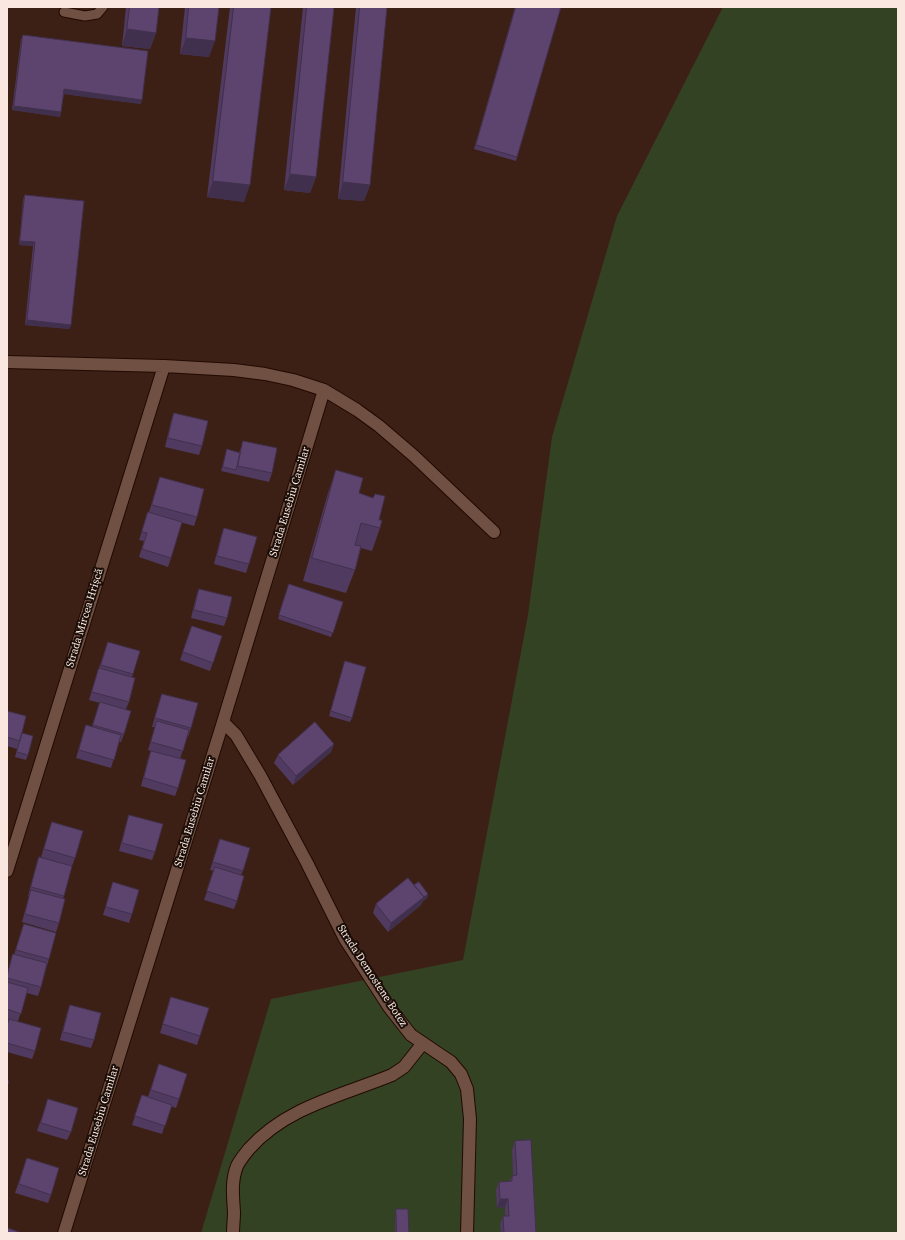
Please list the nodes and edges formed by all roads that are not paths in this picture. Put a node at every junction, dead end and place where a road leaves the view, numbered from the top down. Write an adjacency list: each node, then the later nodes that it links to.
1 (103, 7): 2 (lane)
2 (64, 12)
3 (7, 362): 4 (street)
4 (164, 366): 5 (street); 8 (street, Strada Mircea Hrișcă)
5 (324, 390): 6 (street); 7 (street, Strada Eusebiu Camilar)
6 (494, 532)
7 (223, 722): 9 (street, Strada Demostene Botez); 10 (street, Strada Eusebiu Camilar)
8 (7, 871)
9 (423, 1043): 11 (street); 12 (street, Strada Demostene Botez)
10 (64, 1233)
11 (233, 1233)
12 (468, 1233)

